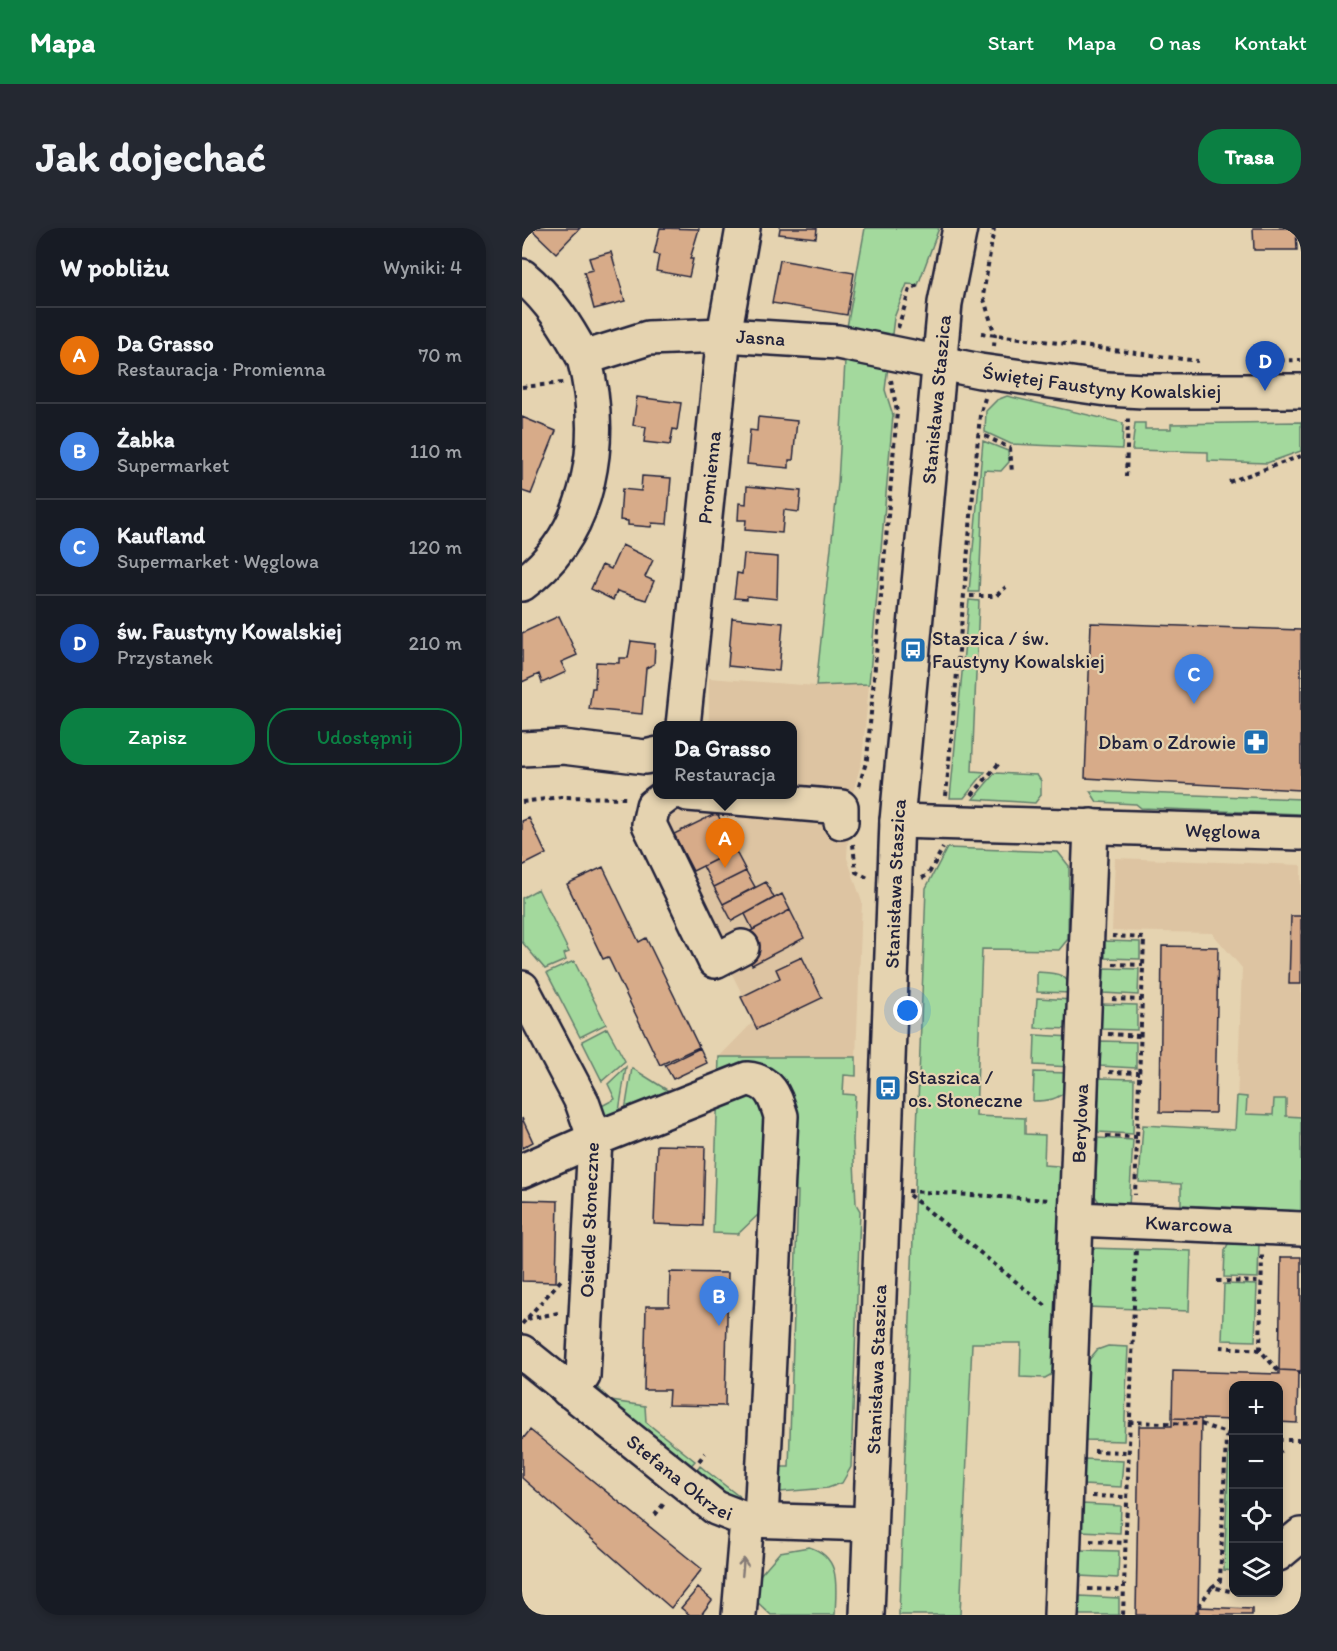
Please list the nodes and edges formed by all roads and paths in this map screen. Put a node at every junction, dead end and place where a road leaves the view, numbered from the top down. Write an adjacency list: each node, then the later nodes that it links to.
1 (743, 228): 7 (street, Promienna)
2 (960, 228): 13 (street, Stanisława Staszica)
3 (994, 228): 8 (path)
4 (522, 276): 16 (street)
5 (918, 285): 9 (path)
6 (981, 333): 8 (path)
7 (724, 335): 13 (street, Jasna); 16 (street, Jasna); 29 (street, Promienna)
8 (995, 335): 10 (path); 14 (path)
9 (897, 336)
10 (993, 350)
11 (1301, 360): 12 (path)
12 (1246, 361)
13 (939, 362): 18 (street, Świętej Faustyny Kowalskiej); 40 (street, Stanisława Staszica)
14 (1208, 362)
15 (892, 368): 39 (path)
16 (587, 369): 17 (path); 26 (street)
17 (522, 387)
18 (1301, 391)
19 (986, 397): 36 (path)
20 (1128, 418): 24 (path)
21 (985, 436): 23 (path)
22 (1301, 456): 25 (path)
23 (1012, 473)
24 (1126, 477)
25 (1228, 482)
26 (522, 584)
27 (1006, 587): 28 (path)
28 (970, 596)
29 (684, 721)
30 (522, 749): 31 (street)
31 (653, 754)
32 (1000, 762): 38 (path)
33 (653, 796): 37 (path)
34 (666, 799): 47 (street)
35 (718, 799): 39 (street)
36 (946, 801)
37 (522, 802)
38 (965, 802)
39 (850, 818): 44 (path)
40 (897, 821): 41 (street); 91 (street, Stanisława Staszica)
41 (1091, 826): 42 (street, Węglowa); 61 (street, Berylowa)
42 (1301, 833)
43 (943, 845): 45 (path)
44 (866, 879)
45 (918, 880)
46 (1101, 936): 49 (path)
47 (742, 947)
48 (1111, 964): 49 (path)
49 (1143, 965): 52 (path)
50 (522, 988): 59 (street, Osiedle Słoneczne)
51 (1110, 999): 52 (path)
52 (1142, 1000): 54 (path)
53 (1098, 1034): 54 (path)
54 (1141, 1036): 56 (path)
55 (1107, 1072): 56 (path)
56 (1139, 1073): 58 (path)
57 (1105, 1136): 58 (path)
58 (1137, 1137): 62 (path)
59 (595, 1139): 60 (street); 76 (street, Osiedle Słoneczne); 90 (street)
60 (522, 1171)
61 (1077, 1210): 62 (street, Kwarcowa); 71 (street, Berylowa); 71 (path)
62 (1135, 1222): 63 (street, Kwarcowa); 77 (path)
63 (1301, 1228)
64 (1263, 1251): 67 (path)
65 (562, 1277): 69 (path)
66 (1217, 1281): 67 (path)
67 (1262, 1282): 73 (path)
68 (568, 1311): 69 (path)
69 (527, 1319): 70 (path)
70 (522, 1324)
71 (1072, 1327): 102 (street, Berylowa)
72 (1220, 1347): 73 (path)
73 (1260, 1350): 75 (path)
74 (522, 1352): 76 (street, Stefana Okrzei)
75 (1279, 1372)
76 (568, 1389): 90 (street, Stefana Okrzei)
77 (1130, 1422): 78 (path); 83 (path)
78 (1229, 1435)
79 (1229, 1437): 96 (path)
80 (1283, 1440): 81 (path)
81 (1301, 1440)
82 (1093, 1451): 83 (path)
83 (1129, 1452): 88 (path)
84 (705, 1453): 85 (path)
85 (698, 1462)
86 (672, 1494): 89 (path)
87 (1091, 1496): 88 (path)
88 (1127, 1497): 94 (path)
89 (655, 1515)
90 (754, 1520): 91 (street, Stefana Okrzei); 100 (street, one-way to 90)
91 (870, 1524): 101 (street, Stanisława Staszica)
92 (1301, 1535): 95 (street)
93 (1087, 1541): 94 (path)
94 (1126, 1543): 98 (path)
95 (1283, 1550)
96 (1212, 1587): 99 (path); 104 (path)
97 (1085, 1589): 98 (path)
98 (1124, 1590): 103 (path)
99 (1229, 1591)
100 (740, 1615)
101 (867, 1615)
102 (1061, 1615)
103 (1123, 1615)
104 (1197, 1615)

